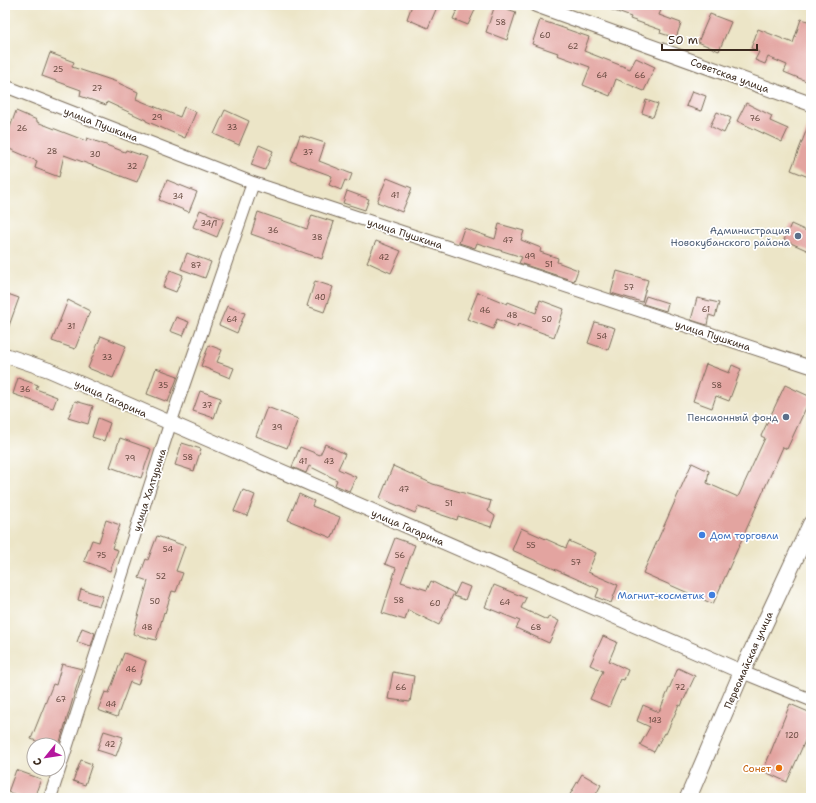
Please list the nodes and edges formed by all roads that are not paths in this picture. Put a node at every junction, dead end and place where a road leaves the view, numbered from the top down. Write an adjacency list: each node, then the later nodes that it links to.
1 (536, 5): 3 (street, Советская улица)
2 (5, 86): 4 (street, улица Пушкина)
3 (811, 104)
4 (253, 183): 6 (street, улица Пушкина); 7 (street, улица Халтурина)
5 (5, 355): 7 (street, улица Гагарина)
6 (811, 367)
7 (170, 424): 9 (street, улица Гагарина); 11 (street, улица Халтурина)
8 (811, 524): 9 (main road, Первомайская улица)
9 (742, 672): 10 (street, улица Гагарина); 12 (main road, Первомайская улица)
10 (811, 700)
11 (50, 798)
12 (688, 798)

